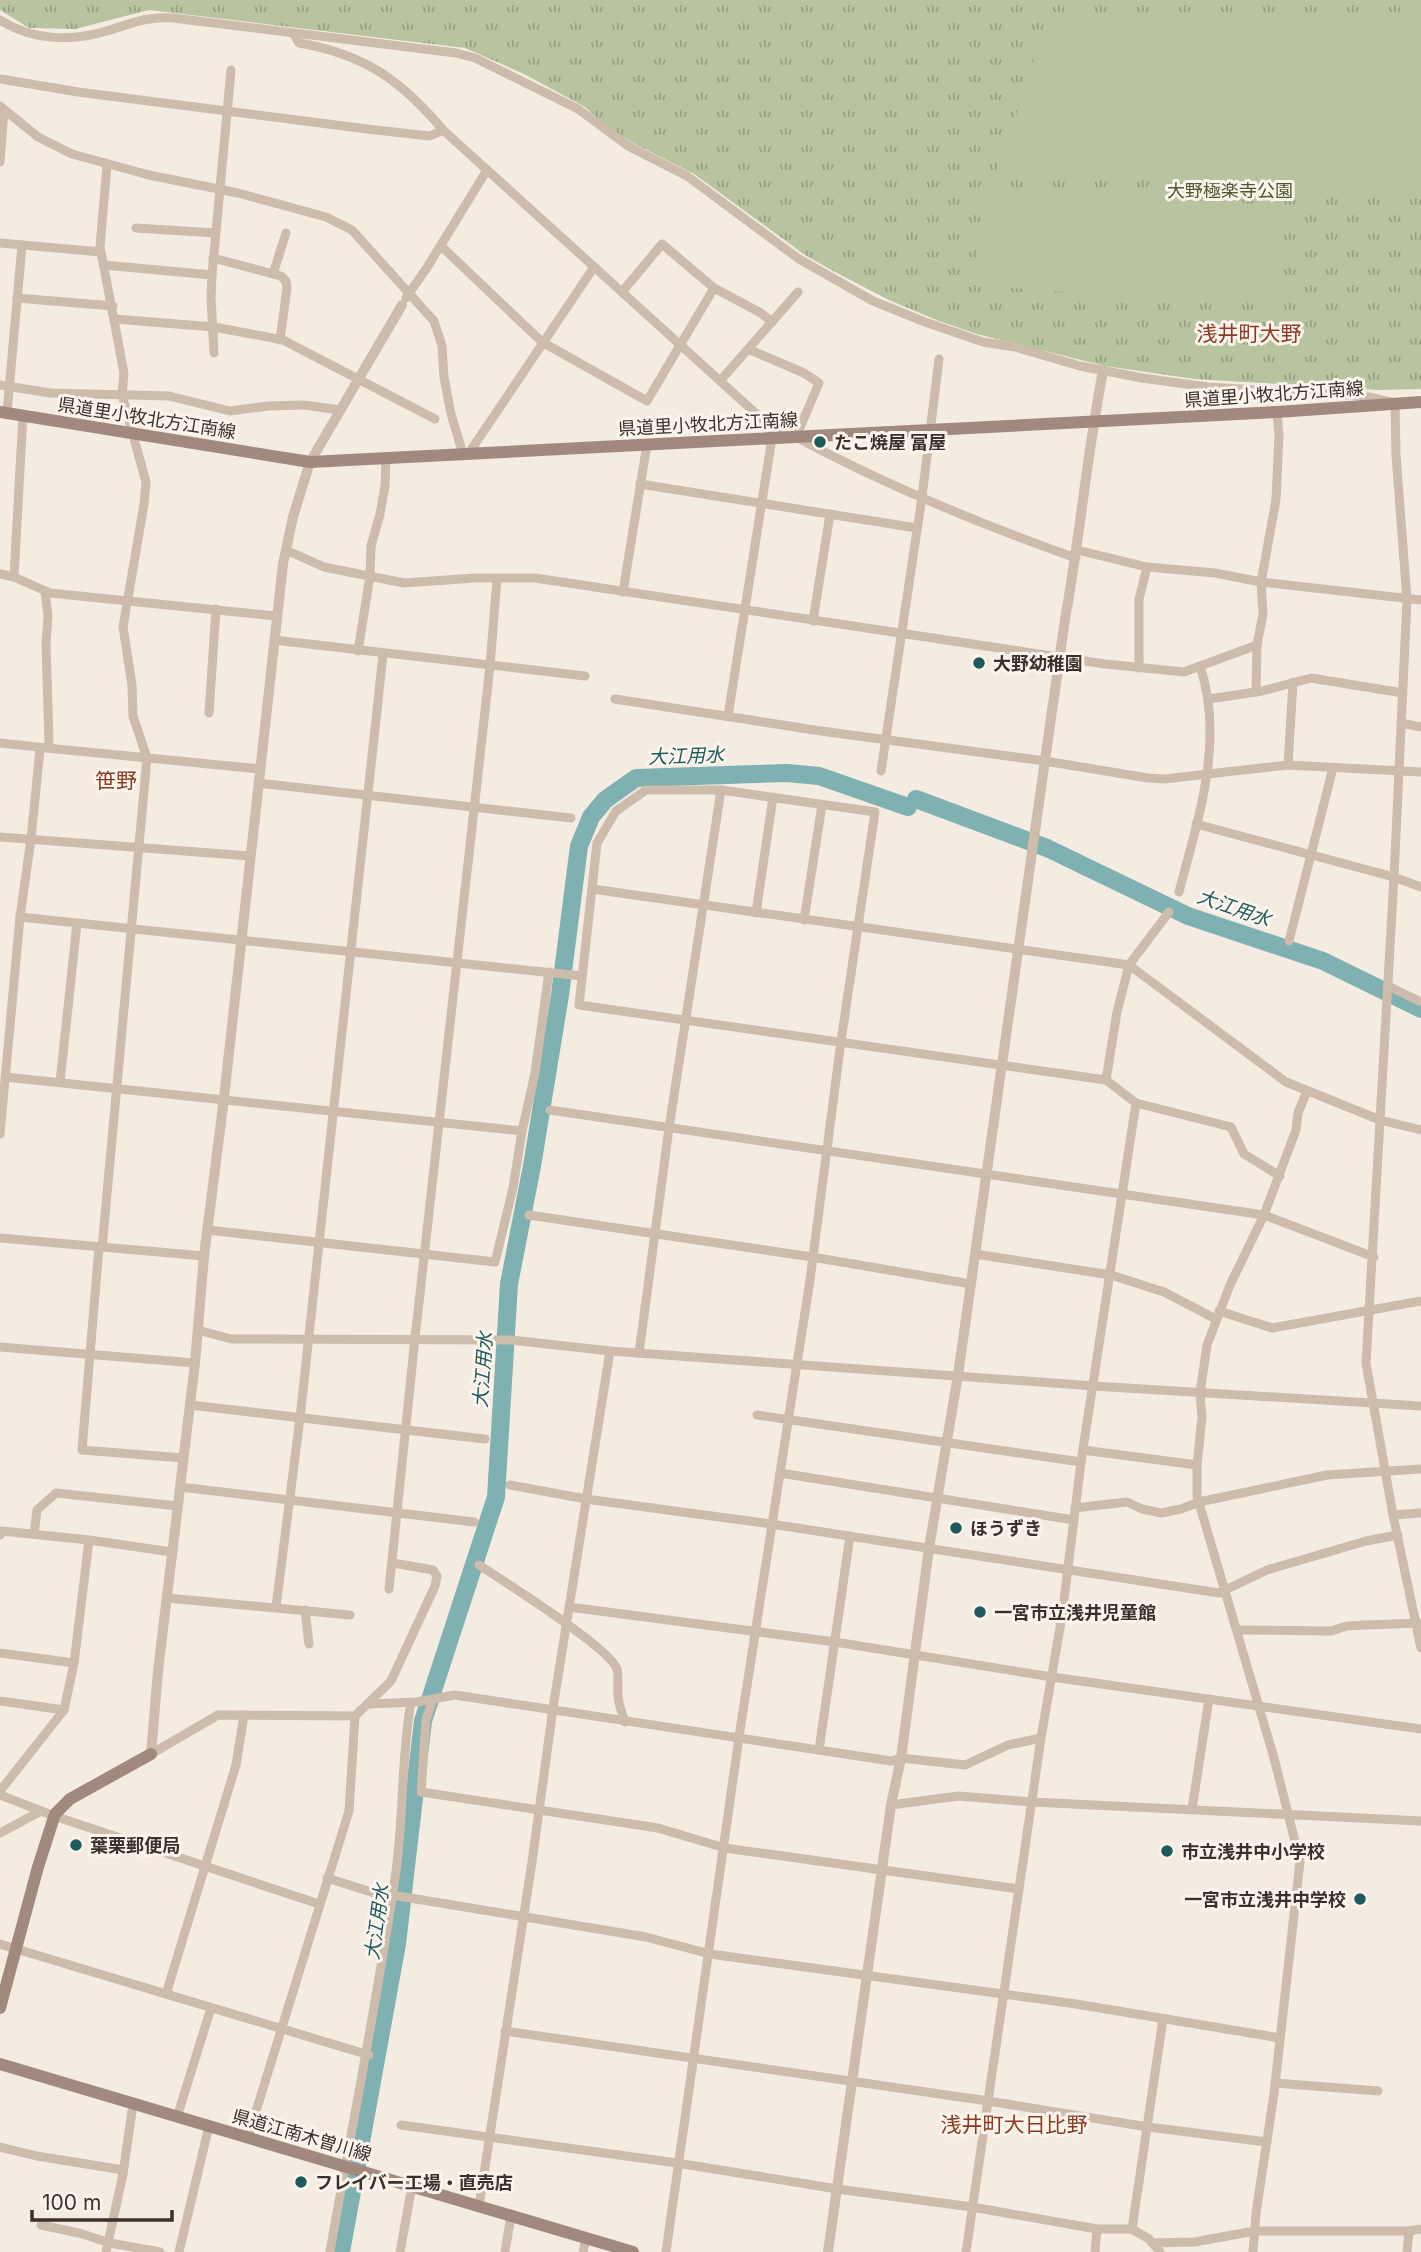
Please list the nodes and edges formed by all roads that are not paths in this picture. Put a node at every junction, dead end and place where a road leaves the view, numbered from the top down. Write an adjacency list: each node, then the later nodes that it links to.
1 (0, 20): 2 (street)
2 (293, 33): 7 (street); 40 (street)
3 (231, 70): 6 (street)
4 (0, 79): 6 (street)
5 (2, 108): 8 (street); 9 (street)
6 (227, 111): 7 (street); 11 (street)
7 (443, 130): 10 (street)
8 (0, 162)
9 (107, 165): 11 (street); 18 (street)
10 (487, 170): 17 (street); 21 (street)
11 (219, 189): 13 (street); 27 (street)
12 (136, 228): 13 (street)
13 (215, 233): 19 (street)
14 (286, 233): 22 (street)
15 (0, 243): 16 (street)
16 (22, 245): 18 (street); 28 (street)
17 (441, 246): 27 (street); 35 (street)
18 (101, 252): 20 (street)
19 (213, 258): 22 (street); 23 (street)
20 (104, 265): 23 (street); 30 (street)
21 (594, 267): 25 (street); 35 (street)
22 (273, 274): 34 (street)
23 (212, 275): 33 (street)
24 (714, 288): 25 (street); 32 (street); 36 (street)
25 (622, 292): 36 (street)
26 (798, 292): 32 (street)
27 (408, 294): 29 (street); 57 (street)
28 (17, 298): 30 (street); 43 (street)
29 (402, 305): 41 (street)
30 (113, 306): 31 (street)
31 (115, 319): 33 (street); 44 (street)
32 (772, 322): 37 (street)
33 (214, 327): 34 (street); 38 (street)
34 (280, 340): 41 (street)
35 (542, 342): 36 (street); 57 (street)
36 (680, 345): 42 (street)
37 (748, 349): 42 (street); 55 (street)
38 (214, 353)
39 (939, 359): 53 (street)
40 (1103, 371): 46 (street); 52 (street)
41 (358, 378): 47 (street); 51 (street)
42 (720, 381): 55 (street)
43 (5, 387): 44 (street); 48 (street)
44 (122, 395): 47 (street); 54 (street)
45 (1421, 401): 46 (main road, 県道里小牧北方江南線)
46 (1395, 403): 49 (main road, 県道里小牧北方江南線); 75 (street)
47 (340, 410): 59 (street)
48 (4, 412): 50 (main road, 県道里小牧北方江南線)
49 (1277, 412): 52 (main road, 県道里小牧北方江南線); 72 (street)
50 (23, 415): 54 (main road, 県道里小牧北方江南線); 70 (street)
51 (435, 419)
52 (1093, 422): 53 (main road, 県道里小牧北方江南線); 66 (street)
53 (929, 430): 55 (main road, 県道里小牧北方江南線); 61 (street)
54 (132, 434): 59 (main road, 県道里小牧北方江南線); 77 (street)
55 (784, 438): 56 (main road, 県道里小牧北方江南線); 61 (street); 62 (street)
56 (646, 444): 57 (main road, 県道里小牧北方江南線); 60 (street)
57 (466, 453): 58 (main road, 県道里小牧北方江南線)
58 (386, 457): 59 (main road, 県道里小牧北方江南線); 69 (street)
59 (310, 462): 65 (street)
60 (640, 484): 62 (street); 74 (street)
61 (922, 497): 64 (street); 66 (street)
62 (761, 503): 63 (street); 79 (street)
63 (830, 514): 64 (street); 81 (street)
64 (916, 528): 82 (street)
65 (286, 550): 69 (street); 80 (street)
66 (1076, 554): 67 (street); 87 (street)
67 (1147, 567): 72 (street); 90 (street)
68 (0, 574): 70 (street)
69 (370, 576): 71 (street); 85 (street)
70 (14, 577): 73 (street)
71 (497, 579): 74 (street); 88 (street)
72 (1261, 582): 75 (street); 84 (street)
73 (45, 591): 77 (street); 103 (street)
74 (623, 592): 79 (street)
75 (1407, 600): 76 (street); 94 (street)
76 (1421, 600)
77 (128, 603): 78 (street); 104 (street)
78 (216, 609): 80 (street); 97 (street)
79 (745, 611): 81 (street); 98 (street)
80 (276, 616): 83 (street)
81 (813, 621): 82 (street)
82 (901, 633): 87 (street); 101 (street)
83 (274, 640): 85 (street); 108 (street)
84 (1257, 645): 89 (street); 93 (street)
85 (358, 651): 86 (street)
86 (383, 655): 88 (street); 115 (street)
87 (1060, 656): 90 (street); 105 (street)
88 (490, 666): 91 (street); 118 (street)
89 (1200, 666): 90 (street); 96 (street)
90 (1139, 668)
91 (585, 676)
92 (1293, 682): 93 (street); 94 (street); 106 (street)
93 (1256, 692): 96 (street)
94 (1404, 693): 99 (street)
95 (615, 699): 98 (street)
96 (1209, 699): 112 (street)
97 (209, 713)
98 (728, 716): 101 (street)
99 (1401, 723): 100 (street); 110 (street)
100 (1421, 727)
101 (887, 740): 105 (street); 109 (street)
102 (0, 743): 103 (street)
103 (43, 749): 104 (street); 122 (street)
104 (147, 758): 108 (street); 123 (street)
105 (1045, 761): 112 (street); 140 (street)
106 (1288, 765): 107 (street); 112 (street)
107 (1333, 768): 110 (street); 125 (street)
108 (260, 769): 113 (street)
109 (881, 771)
110 (1398, 771): 111 (street); 126 (street)
111 (1421, 772)
112 (1206, 775): 120 (street)
113 (258, 783): 115 (street); 124 (street)
114 (721, 790): 116 (street); 128 (street); 130 (street)
115 (367, 795): 118 (street); 141 (street)
116 (773, 797): 117 (street); 132 (street)
117 (822, 805): 134 (street); 137 (street)
118 (474, 807): 119 (street); 142 (street)
119 (571, 818)
120 (1196, 824): 125 (street); 129 (street)
121 (0, 837): 122 (street)
122 (31, 839): 123 (street); 133 (street)
123 (139, 848): 124 (street); 136 (street)
124 (250, 856): 138 (street)
125 (1311, 856): 126 (street); 139 (street)
126 (1394, 877): 127 (street); 146 (street)
127 (1421, 887)
128 (592, 889): 130 (street); 145 (street)
129 (1179, 892)
130 (703, 906): 132 (street); 148 (street)
131 (1169, 912): 143 (street)
132 (756, 913): 134 (street)
133 (20, 917): 135 (street); 151 (street)
134 (804, 920): 137 (street)
135 (77, 923): 136 (street); 153 (street)
136 (130, 928): 138 (street); 154 (street)
137 (858, 928): 140 (street); 149 (street)
138 (241, 940): 141 (street); 156 (street)
139 (1289, 941)
140 (1018, 948): 143 (street); 150 (street)
141 (351, 953): 142 (street); 158 (street)
142 (456, 963): 144 (street); 161 (street)
143 (1129, 965): 152 (street); 155 (street)
144 (558, 973): 145 (street); 164 (street)
145 (582, 976): 148 (street)
146 (1387, 991): 147 (street); 160 (street)
147 (1421, 1002)
148 (685, 1019): 149 (street); 162 (street)
149 (841, 1041): 150 (street); 166 (street)
150 (1001, 1065): 152 (street); 167 (street)
151 (5, 1077): 153 (street); 165 (street)
152 (1106, 1080): 157 (street)
153 (60, 1082): 154 (street)
154 (115, 1087): 156 (street); 176 (street)
155 (1307, 1091): 160 (street); 168 (street)
156 (225, 1098): 158 (street); 172 (street)
157 (1136, 1103): 168 (street); 169 (street)
158 (332, 1110): 161 (street); 175 (street)
159 (550, 1110): 162 (street)
160 (1380, 1120): 163 (street); 180 (street)
161 (440, 1122): 164 (street); 177 (street)
162 (669, 1128): 166 (street); 173 (street)
163 (1421, 1130)
164 (522, 1131): 177 (street)
165 (0, 1134)
166 (827, 1152): 167 (street); 181 (street)
167 (986, 1173): 169 (street); 178 (street)
168 (1279, 1176): 171 (street)
169 (1121, 1195): 171 (street); 182 (street)
170 (529, 1215): 173 (street)
171 (1264, 1215): 180 (street); 186 (street)
172 (208, 1230): 175 (street); 179 (street)
173 (654, 1234): 181 (street); 192 (street)
174 (0, 1238): 176 (street)
175 (318, 1243): 177 (street); 189 (street)
176 (101, 1247): 179 (street); 193 (street)
177 (425, 1254): 188 (street)
178 (975, 1254): 182 (street); 183 (street)
179 (204, 1256): 187 (street)
180 (1374, 1257): 185 (street)
181 (812, 1258): 183 (street); 195 (street)
182 (1111, 1275): 186 (street); 197 (street)
183 (971, 1284): 196 (street)
184 (1421, 1301): 185 (street)
185 (1369, 1309): 186 (street); 199 (street)
186 (1217, 1315): 198 (street)
187 (198, 1330): 189 (street); 194 (street)
188 (415, 1338): 189 (street); 191 (street); 205 (street)
189 (309, 1340): 203 (street)
190 (0, 1347): 193 (street)
191 (610, 1351): 192 (street); 219 (street)
192 (639, 1353): 195 (street)
193 (90, 1355): 194 (street); 209 (street)
194 (195, 1363): 200 (street)
195 (796, 1364): 196 (street); 204 (street)
196 (958, 1376): 197 (street); 207 (street)
197 (1094, 1386): 198 (street); 208 (street)
198 (1200, 1393): 199 (street); 211 (street)
199 (1373, 1403): 201 (street); 213 (street)
200 (190, 1405): 203 (street); 209 (street)
201 (1421, 1406)
202 (757, 1415): 204 (street)
203 (300, 1418): 205 (street); 218 (street)
204 (787, 1419): 207 (street); 214 (street)
205 (406, 1428): 206 (street); 223 (street)
206 (485, 1439)
207 (947, 1442): 210 (street); 217 (street)
208 (1083, 1450): 210 (street); 211 (street)
209 (183, 1458): 216 (street)
210 (1081, 1462): 222 (street)
211 (1197, 1465): 220 (street)
212 (1421, 1469): 213 (street)
213 (1386, 1471): 220 (street); 225 (street)
214 (780, 1473): 217 (street); 228 (street)
215 (510, 1485): 219 (street)
216 (180, 1487): 218 (street); 221 (street)
217 (939, 1498): 226 (street); 234 (street)
218 (291, 1499): 223 (street); 242 (street)
219 (586, 1499): 228 (street); 243 (street)
220 (1199, 1502): 222 (street); 240 (street)
221 (178, 1506): 229 (street); 235 (street)
222 (1075, 1508): 226 (street)
223 (398, 1512): 227 (street); 236 (street)
224 (1421, 1513): 225 (street)
225 (1394, 1515): 231 (street)
226 (1074, 1520): 238 (street)
227 (474, 1522)
228 (771, 1524): 232 (street); 249 (street)
229 (34, 1534): 230 (street); 233 (street)
230 (0, 1535)
231 (1398, 1535): 240 (street); 246 (street)
232 (850, 1536): 234 (street); 250 (street)
233 (89, 1540): 235 (street); 255 (street)
234 (929, 1548): 238 (street); 254 (street)
235 (172, 1552): 241 (street)
236 (393, 1563): 239 (street); 261 (street)
237 (479, 1564): 247 (street)
238 (1066, 1569): 240 (street); 256 (street)
239 (389, 1588)
240 (1224, 1590): 248 (street)
241 (167, 1598): 242 (street); 272 (street)
242 (276, 1606): 244 (street)
243 (569, 1607): 247 (street); 249 (street)
244 (305, 1610): 245 (street); 251 (street)
245 (350, 1615)
246 (1418, 1623): 248 (street); 252 (street)
247 (566, 1624): 263 (street); 267 (street)
248 (1237, 1630): 262 (street)
249 (756, 1631): 250 (street); 269 (street)
250 (835, 1642): 254 (street); 271 (street)
251 (309, 1644)
252 (1421, 1648)
253 (0, 1653): 255 (street)
254 (913, 1654): 256 (street); 273 (street)
255 (74, 1663): 264 (street)
256 (1052, 1677): 257 (street); 270 (street)
257 (1209, 1699): 262 (street); 277 (street)
258 (431, 1700): 260 (street); 263 (street); 279 (street)
259 (0, 1701): 264 (street)
260 (414, 1702): 261 (street); 289 (street)
261 (368, 1704): 266 (street)
262 (1259, 1706): 268 (street); 280 (street)
263 (553, 1709): 267 (street); 279 (street)
264 (64, 1710): 274 (street)
265 (244, 1715): 266 (street); 272 (street); 285 (street)
266 (355, 1716): 287 (street)
267 (625, 1722): 269 (street)
268 (1421, 1729)
269 (739, 1738): 271 (street); 284 (street)
270 (1041, 1738): 273 (street); 275 (street)
271 (819, 1750): 273 (street)
272 (151, 1754): 281 (main road)
273 (901, 1758): 276 (street)
274 (0, 1793): 278 (street)
275 (1032, 1801): 276 (street); 277 (street); 288 (street)
276 (891, 1805): 286 (street)
277 (1192, 1809): 280 (street)
278 (41, 1811): 281 (street); 283 (street)
279 (538, 1811): 284 (street); 291 (street)
280 (1288, 1815): 282 (street); 303 (street)
281 (54, 1816): 285 (street); 293 (main road)
282 (1421, 1821)
283 (0, 1833)
284 (725, 1848): 286 (street); 294 (street)
285 (205, 1867): 290 (street); 296 (street)
286 (882, 1870): 288 (street); 295 (street)
287 (327, 1878): 289 (street); 290 (street)
288 (1019, 1889): 297 (street)
289 (399, 1897): 291 (street); 304 (street)
290 (319, 1904): 301 (street)
291 (523, 1918): 294 (street); 302 (street)
292 (0, 1944): 293 (street)
293 (16, 1947): 296 (street); 298 (main road)
294 (710, 1954): 295 (street); 305 (street)
295 (867, 1975): 297 (street); 307 (street)
296 (166, 1994): 299 (street)
297 (1003, 1994): 300 (street); 310 (street)
298 (0, 2008)
299 (211, 2008): 301 (street); 312 (street)
300 (1163, 2019): 303 (street); 315 (street)
301 (281, 2029): 304 (street); 316 (street)
302 (505, 2031): 305 (street); 317 (street)
303 (1280, 2038): 308 (street)
304 (368, 2054): 321 (street)
305 (692, 2058): 307 (street); 320 (street)
306 (0, 2064): 311 (main road, 県道江南木曽川線)
307 (853, 2081): 310 (street); 324 (street)
308 (1275, 2083): 309 (street); 318 (street)
309 (1378, 2091)
310 (988, 2101): 315 (street); 326 (street)
311 (133, 2104): 312 (main road, 県道江南木曽川線); 322 (street)
312 (177, 2117): 314 (main road, 県道江南木曽川線)
313 (401, 2125): 317 (street)
314 (209, 2126): 316 (main road, 県道江南木曽川線); 338 (street)
315 (1148, 2127): 318 (street); 330 (street)
316 (248, 2137): 321 (main road, 県道江南木曽川線)
317 (490, 2137): 320 (street); 325 (street)
318 (1267, 2142): 332 (street)
319 (0, 2147): 322 (street)
320 (677, 2164): 324 (street); 344 (street)
321 (346, 2166): 323 (main road, 県道江南木曽川線); 339 (street)
322 (124, 2170): 336 (street)
323 (412, 2186): 325 (main road, 県道江南木曽川線); 340 (street)
324 (837, 2189): 326 (street); 345 (street)
325 (479, 2206): 327 (main road, 県道江南木曽川線)
326 (972, 2207): 329 (street); 346 (street)
327 (511, 2216): 334 (main road, 県道江南木曽川線); 341 (street)
328 (41, 2225): 336 (street)
329 (1097, 2229): 330 (street); 347 (street)
330 (1132, 2229): 335 (street)
331 (1421, 2229): 333 (street)
332 (1255, 2231): 333 (street); 335 (street); 349 (street)
333 (1409, 2231): 350 (street)
334 (586, 2238): 342 (street); 343 (main road, 県道江南木曽川線)
335 (1152, 2243): 348 (street)
336 (108, 2248): 337 (street)
337 (160, 2252)
338 (179, 2252)
339 (330, 2252)
340 (400, 2252)
341 (505, 2252)
342 (583, 2252)
343 (633, 2252)
344 (666, 2252)
345 (828, 2252)
346 (966, 2252)
347 (1095, 2252)
348 (1160, 2252)
349 (1253, 2252)
350 (1408, 2252)

